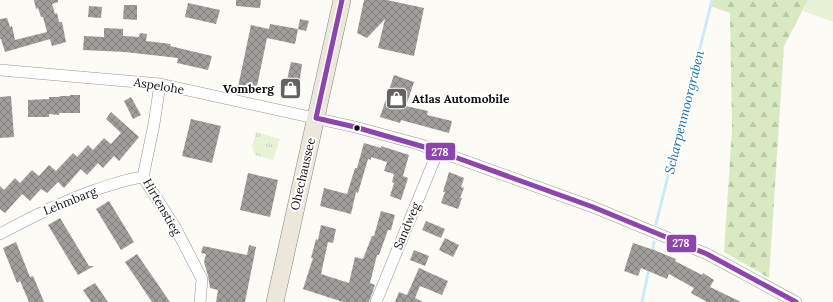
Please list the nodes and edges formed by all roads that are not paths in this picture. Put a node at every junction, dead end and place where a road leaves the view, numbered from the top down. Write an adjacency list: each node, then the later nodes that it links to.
1 (342, 0): 4 (main road, Ohechaussee)
2 (0, 70): 3 (street, Aspelohe)
3 (160, 84): 4 (street, Aspelohe); 6 (street, Hirtenstieg)
4 (316, 118): 5 (street, Aspelohe); 9 (main road, Ohechaussee)
5 (438, 151): 10 (street, Sandweg); 11 (street, Aspelohe)
6 (143, 177): 7 (street, Lehmbarg); 8 (street, Hirtenstieg)
7 (0, 234)
8 (200, 302)
9 (275, 302)
10 (376, 302)
11 (796, 302)

